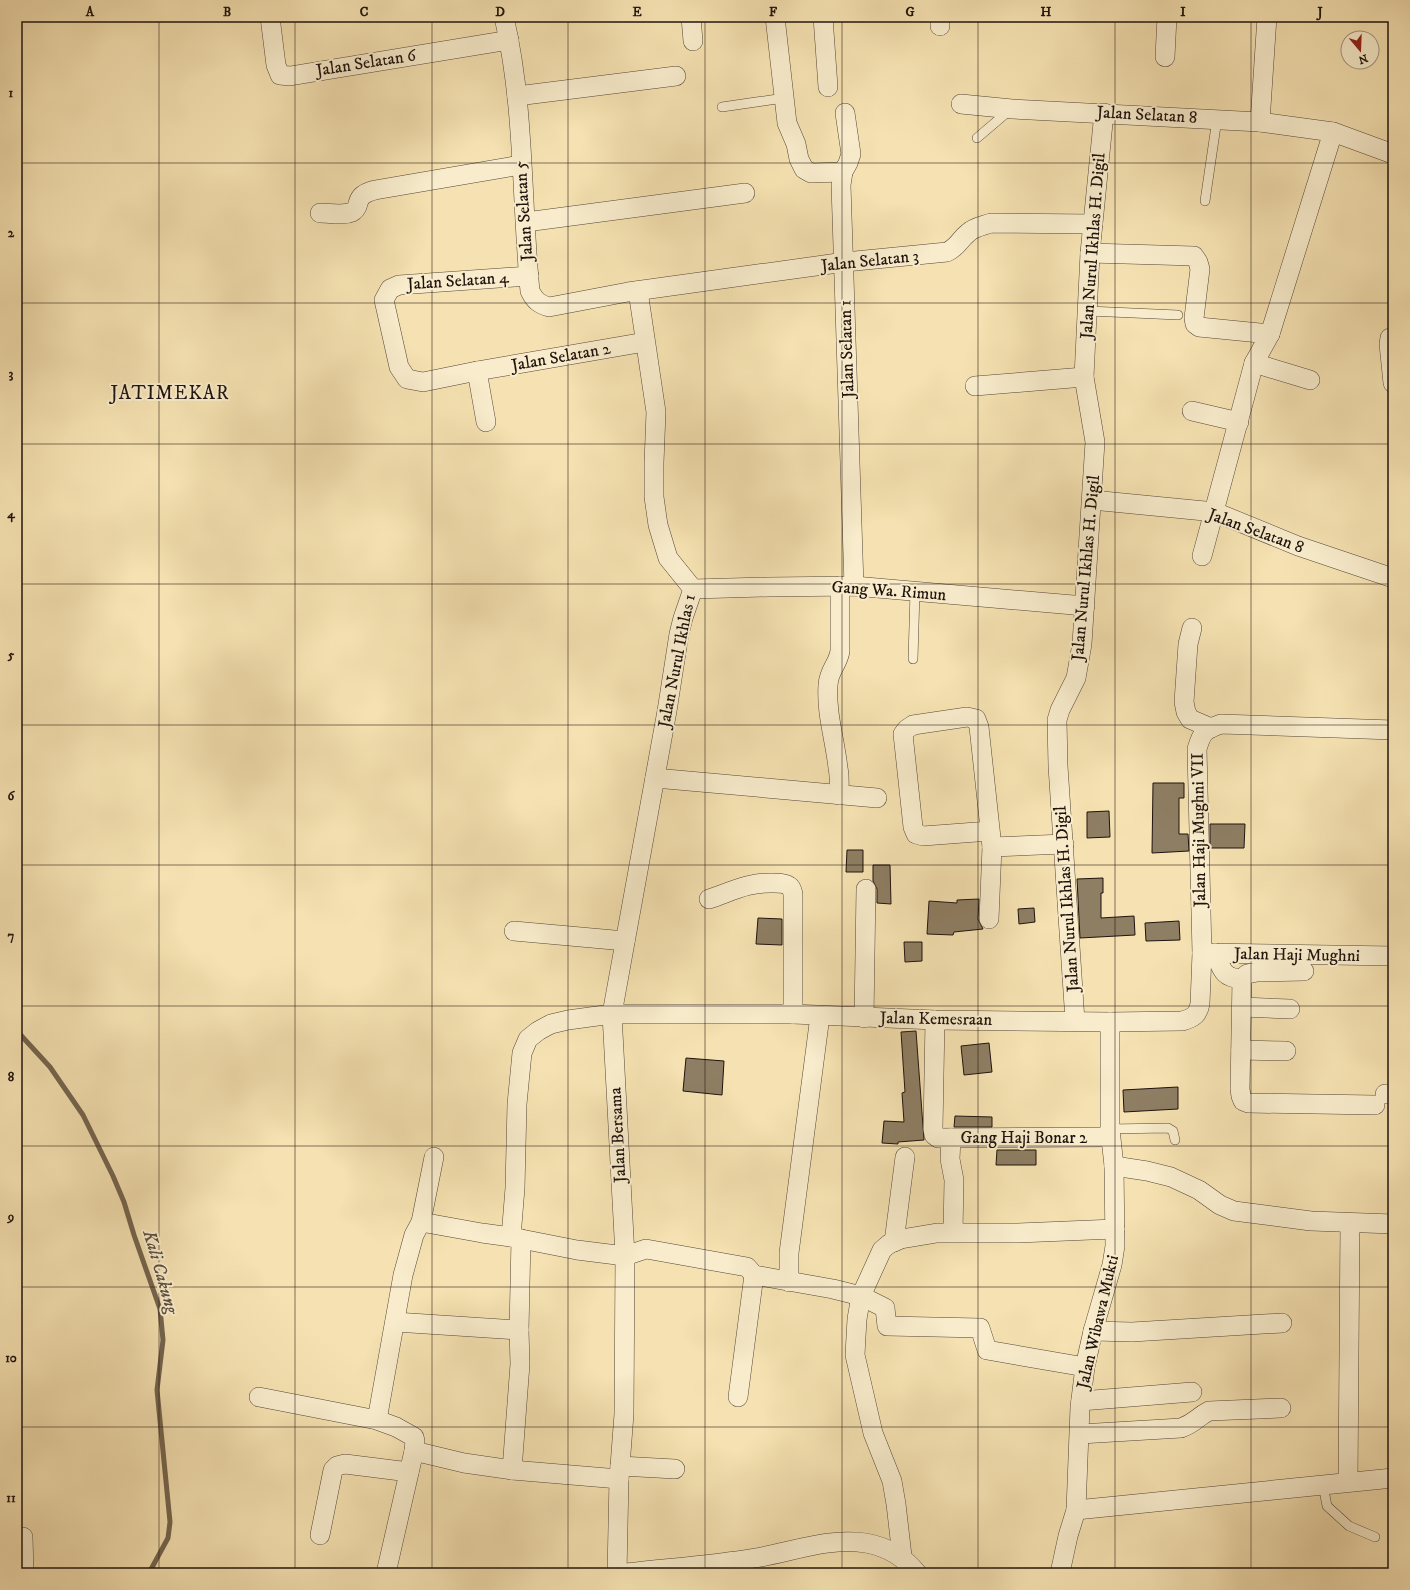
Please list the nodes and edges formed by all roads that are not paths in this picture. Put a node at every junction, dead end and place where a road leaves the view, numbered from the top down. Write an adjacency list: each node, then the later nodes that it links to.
1 (270, 17): 8 (street, Jalan Selatan 6)
2 (504, 17): 8 (street, Jalan Selatan 5)
3 (691, 17): 9 (street)
4 (775, 17): 14 (street)
5 (823, 17): 12 (street)
6 (1167, 17): 10 (street)
7 (1267, 17): 21 (street)
8 (509, 40): 13 (street, Jalan Selatan 5)
9 (692, 41)
10 (1165, 57)
11 (676, 76): 13 (street)
12 (828, 87)
13 (517, 96): 25 (street, Jalan Selatan 5)
14 (784, 98): 16 (lane); 26 (street)
15 (961, 104): 17 (street, Jalan Selatan 8)
16 (722, 107)
17 (1012, 108): 19 (street, Jalan Selatan 8); 23 (lane)
18 (845, 113): 26 (street, Jalan Selatan 1)
19 (1104, 113): 20 (street, Jalan Selatan 8); 31 (street, Jalan Nurul Ikhlas H. Digil)
20 (1217, 120): 21 (street, Jalan Selatan 8); 28 (lane)
21 (1260, 122): 22 (street, Jalan Selatan 8)
22 (1333, 132): 24 (street, Jalan Selatan 8); 38 (street)
23 (977, 138)
24 (1393, 154)
25 (521, 165): 29 (street); 30 (street, Jalan Selatan 5)
26 (843, 172): 33 (street, Jalan Selatan 1)
27 (745, 193): 30 (street)
28 (1205, 200)
29 (320, 213)
30 (526, 222): 34 (street, Jalan Selatan 5)
31 (1093, 224): 32 (street, Jalan Nurul Ikhlas H. Digil); 33 (street, Jalan Selatan 3)
32 (1090, 253): 36 (street, Jalan Nurul Ikhlas H. Digil); 38 (street)
33 (845, 262): 35 (street, Jalan Selatan 3); 54 (street, Jalan Selatan 1)
34 (529, 276): 35 (street, Jalan Selatan 5); 42 (street, Jalan Selatan 4)
35 (638, 291): 40 (street, Jalan Nurul Ikhlas 1)
36 (1088, 311): 37 (lane); 43 (street, Jalan Nurul Ikhlas H. Digil)
37 (1178, 315)
38 (1270, 334): 41 (street)
39 (1393, 337): 45 (street)
40 (645, 342): 42 (street, Jalan Selatan 2); 55 (street, Jalan Nurul Ikhlas 1)
41 (1254, 363): 44 (street); 49 (street)
42 (477, 371): 48 (street)
43 (1084, 377): 46 (street); 50 (street, Jalan Nurul Ikhlas H. Digil)
44 (1310, 380)
45 (1393, 383)
46 (975, 386)
47 (1192, 411): 49 (street)
48 (486, 422)
49 (1239, 422): 51 (street)
50 (1092, 500): 51 (street, Jalan Selatan 8); 57 (street, Jalan Nurul Ikhlas H. Digil)
51 (1215, 512): 52 (street); 53 (street, Jalan Selatan 8)
52 (1202, 556)
53 (1393, 578)
54 (847, 586): 55 (street, Gang Wa. Rimun); 56 (street, Gang Wa. Rimun); 63 (street, Jalan Selatan 1)
55 (693, 589): 62 (street, Jalan Nurul Ikhlas 1)
56 (915, 592): 57 (street, Gang Wa. Rimun); 59 (lane)
57 (1084, 606): 66 (street, Jalan Nurul Ikhlas H. Digil)
58 (1192, 628): 60 (street)
59 (914, 659)
60 (1211, 728): 61 (street, Jalan Haji Mughni VII); 72 (street, Jalan Haji Mughni VII)
61 (1393, 730)
62 (655, 778): 63 (street); 71 (street, Jalan Nurul Ikhlas 1)
63 (839, 795): 64 (street)
64 (877, 798)
65 (991, 839): 65 (street); 66 (street); 69 (street)
66 (1064, 844): 83 (street, Jalan Nurul Ikhlas H. Digil)
67 (866, 889): 81 (street)
68 (709, 900): 79 (street)
69 (989, 919)
70 (514, 931): 71 (street)
71 (625, 941): 78 (street, Jalan Nurul Ikhlas 1)
72 (1208, 953): 73 (street, Jalan Haji Mughni); 75 (street); 84 (street, Jalan Kemesraan)
73 (1393, 956)
74 (1304, 971): 75 (street)
75 (1242, 979): 76 (street)
76 (1242, 1007): 77 (street); 85 (street)
77 (1290, 1009)
78 (612, 1014): 79 (street, Jalan Kemesraan); 99 (street, Jalan Kemesraan); 101 (street, Jalan Bersama)
79 (793, 1014): 80 (street, Jalan Kemesraan)
80 (820, 1016): 81 (street, Jalan Kemesraan); 103 (street)
81 (864, 1018): 82 (street, Jalan Kemesraan)
82 (935, 1020): 83 (street, Jalan Kemesraan); 89 (street)
83 (1075, 1021): 84 (street, Jalan Kemesraan)
84 (1110, 1022): 88 (street, Jalan Wibawa Mukti)
85 (1241, 1050): 86 (street); 87 (street)
86 (1286, 1051)
87 (1384, 1098)
88 (1110, 1133): 89 (street, Gang Haji Bonar 2); 90 (lane); 93 (street, Jalan Wibawa Mukti)
89 (944, 1138): 98 (street)
90 (1175, 1140)
91 (434, 1157): 94 (street)
92 (905, 1157): 100 (street)
93 (1114, 1166): 95 (street); 97 (street, Jalan Wibawa Mukti)
94 (421, 1222): 99 (street); 105 (street)
95 (1350, 1223): 96 (street); 123 (street)
96 (1393, 1224)
97 (1115, 1229): 98 (street); 108 (street, Jalan Wibawa Mukti)
98 (953, 1232): 100 (street)
99 (516, 1238): 101 (street); 107 (street, Jalan Kemesraan)
100 (894, 1242): 104 (street)
101 (625, 1256): 102 (street); 121 (street, Jalan Bersama)
102 (754, 1275): 103 (street); 112 (street)
103 (789, 1282): 104 (street)
104 (861, 1296): 109 (street); 129 (street)
105 (395, 1322): 107 (street); 115 (street)
106 (1282, 1323): 108 (street)
107 (519, 1330): 118 (street, Jalan Kemesraan)
108 (1093, 1331): 109 (street, Jalan Wibawa Mukti)
109 (1085, 1367): 113 (street, Jalan Wibawa Mukti)
110 (1192, 1392): 113 (street)
111 (259, 1397): 115 (street)
112 (738, 1397)
113 (1081, 1401): 116 (street, Jalan Wibawa Mukti)
114 (1280, 1408): 116 (street)
115 (377, 1420): 117 (street)
116 (1080, 1434): 125 (street, Jalan Wibawa Mukti)
117 (414, 1451): 118 (street); 120 (street)
118 (512, 1470): 121 (street)
119 (674, 1470): 121 (street)
120 (409, 1472): 126 (street); 132 (street)
121 (619, 1473): 133 (street, Jalan Bersama)
122 (1393, 1478): 123 (street)
123 (1348, 1482): 124 (street)
124 (1323, 1485): 125 (street); 128 (lane)
125 (1076, 1510): 136 (street, Jalan Wibawa Mukti)
126 (320, 1535)
127 (23, 1537): 131 (street)
128 (1375, 1538)
129 (902, 1556): 130 (street); 135 (street)
130 (756, 1565): 134 (street)
131 (24, 1573)
132 (386, 1573)
133 (617, 1573)
134 (627, 1573)
135 (917, 1573)
136 (1060, 1573)

